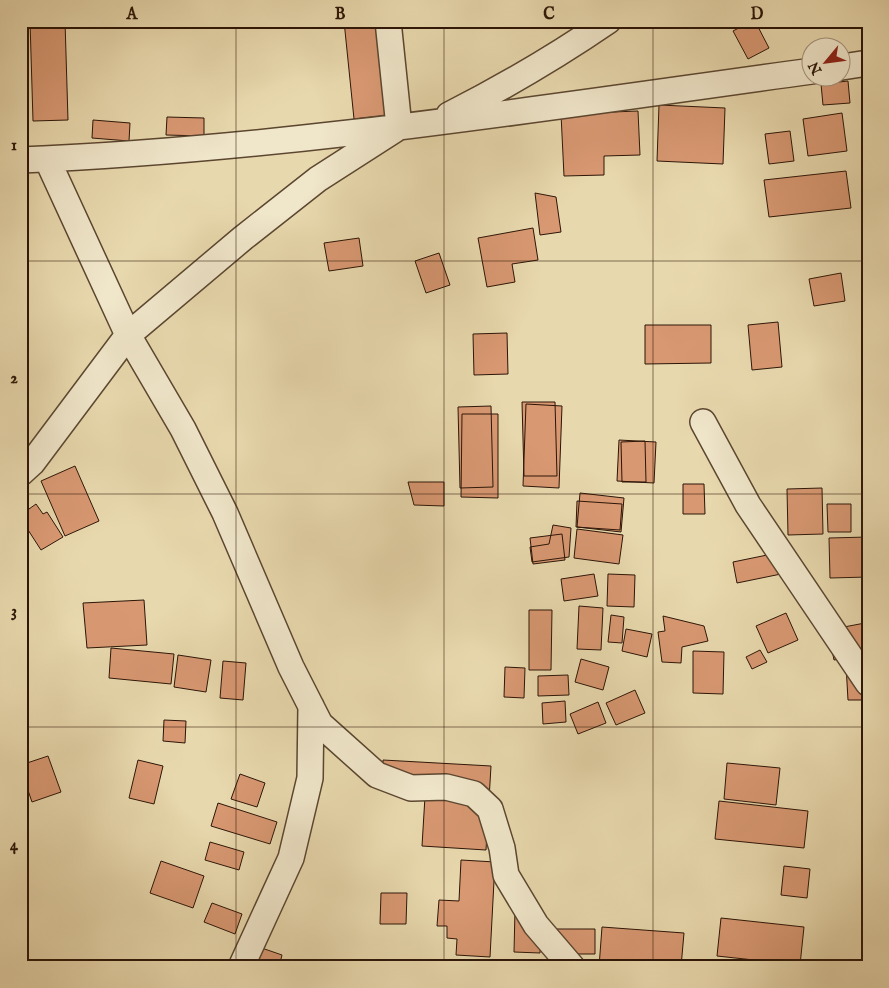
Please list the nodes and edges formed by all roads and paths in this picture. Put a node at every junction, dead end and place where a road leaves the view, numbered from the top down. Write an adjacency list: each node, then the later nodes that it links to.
1 (388, 21): 7 (street)
2 (608, 21): 6 (street)
3 (868, 63): 4 (street)
4 (852, 65)
5 (802, 72): 6 (street)
6 (433, 123): 7 (street)
7 (399, 127): 8 (street); 10 (street)
8 (47, 159): 9 (street); 10 (street)
9 (21, 160)
10 (128, 335): 12 (street); 14 (street)
11 (703, 422): 13 (street)
12 (21, 473)
13 (868, 683)
14 (311, 706): 15 (street); 16 (street)
15 (241, 967)
16 (572, 967)

